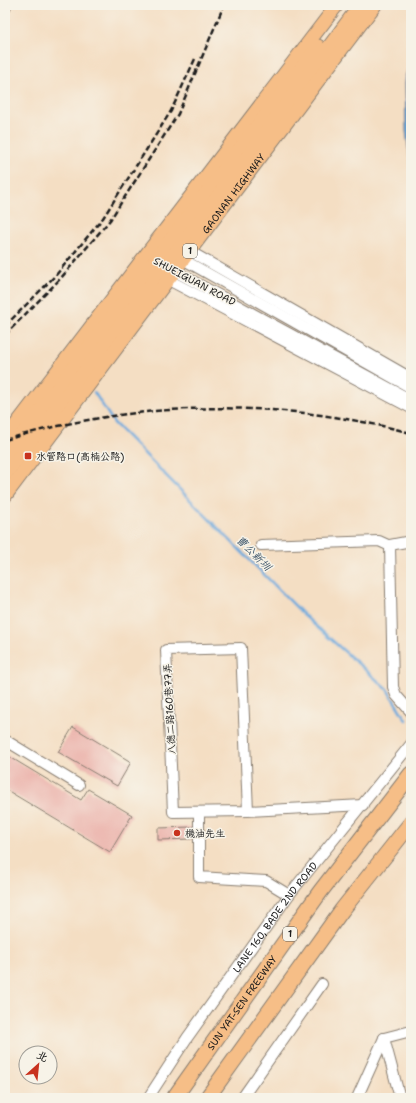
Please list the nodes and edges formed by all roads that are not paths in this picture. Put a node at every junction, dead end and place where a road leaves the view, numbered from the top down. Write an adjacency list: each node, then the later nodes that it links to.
1 (337, 5): 5 (main road, GAONAN HIGHWAY / 1)
2 (349, 5): 5 (main road, GAONAN HIGHWAY / 1)
3 (360, 5): 5 (main road, GAONAN HIGHWAY / 1)
4 (376, 5): 5 (main road, GAONAN HIGHWAY / 1)
5 (174, 249): 6 (main road, GAONAN HIGHWAY / 1); 6 (main road, GAONAN HIGHWAY / 1); 7 (street); 8 (street, SHUEIGUAN ROAD)
6 (160, 268): 9 (street, SHUEIGUAN ROAD); 10 (street, SHUEIGUAN ROAD); 11 (main road, GAONAN HIGHWAY / 1); 12 (main road, GAONAN HIGHWAY / 1); 13 (main road, GAONAN HIGHWAY / 1); 14 (main road, GAONAN HIGHWAY / 1)
7 (411, 378)
8 (411, 388)
9 (411, 400)
10 (411, 408)
11 (5, 439)
12 (5, 457)
13 (5, 475)
14 (5, 496)
15 (411, 540): 17 (street)
16 (261, 545): 17 (street)
17 (390, 546): 18 (street)
18 (411, 712)
19 (5, 740): 22 (street)
20 (411, 744): 23 (street, LANE 160, BADE 2ND ROAD)
21 (411, 774): 32 (highway, SUN YAT-SEN FREEWAY / 1)
22 (79, 785)
23 (363, 805): 24 (street, 八德二路160巷77弄); 27 (street, LANE 160, BADE 2ND ROAD)
24 (248, 811): 25 (street, 八德二路160巷77弄); 25 (street, 八德二路160巷77弄)
25 (199, 812): 27 (street)
26 (411, 822): 33 (highway)
27 (289, 894): 31 (street, LANE 160, BADE 2ND ROAD)
28 (322, 984): 34 (street)
29 (411, 1031): 30 (street)
30 (384, 1038): 35 (street); 36 (street)
31 (148, 1098)
32 (174, 1098)
33 (207, 1098)
34 (242, 1098)
35 (357, 1098)
36 (400, 1098)

